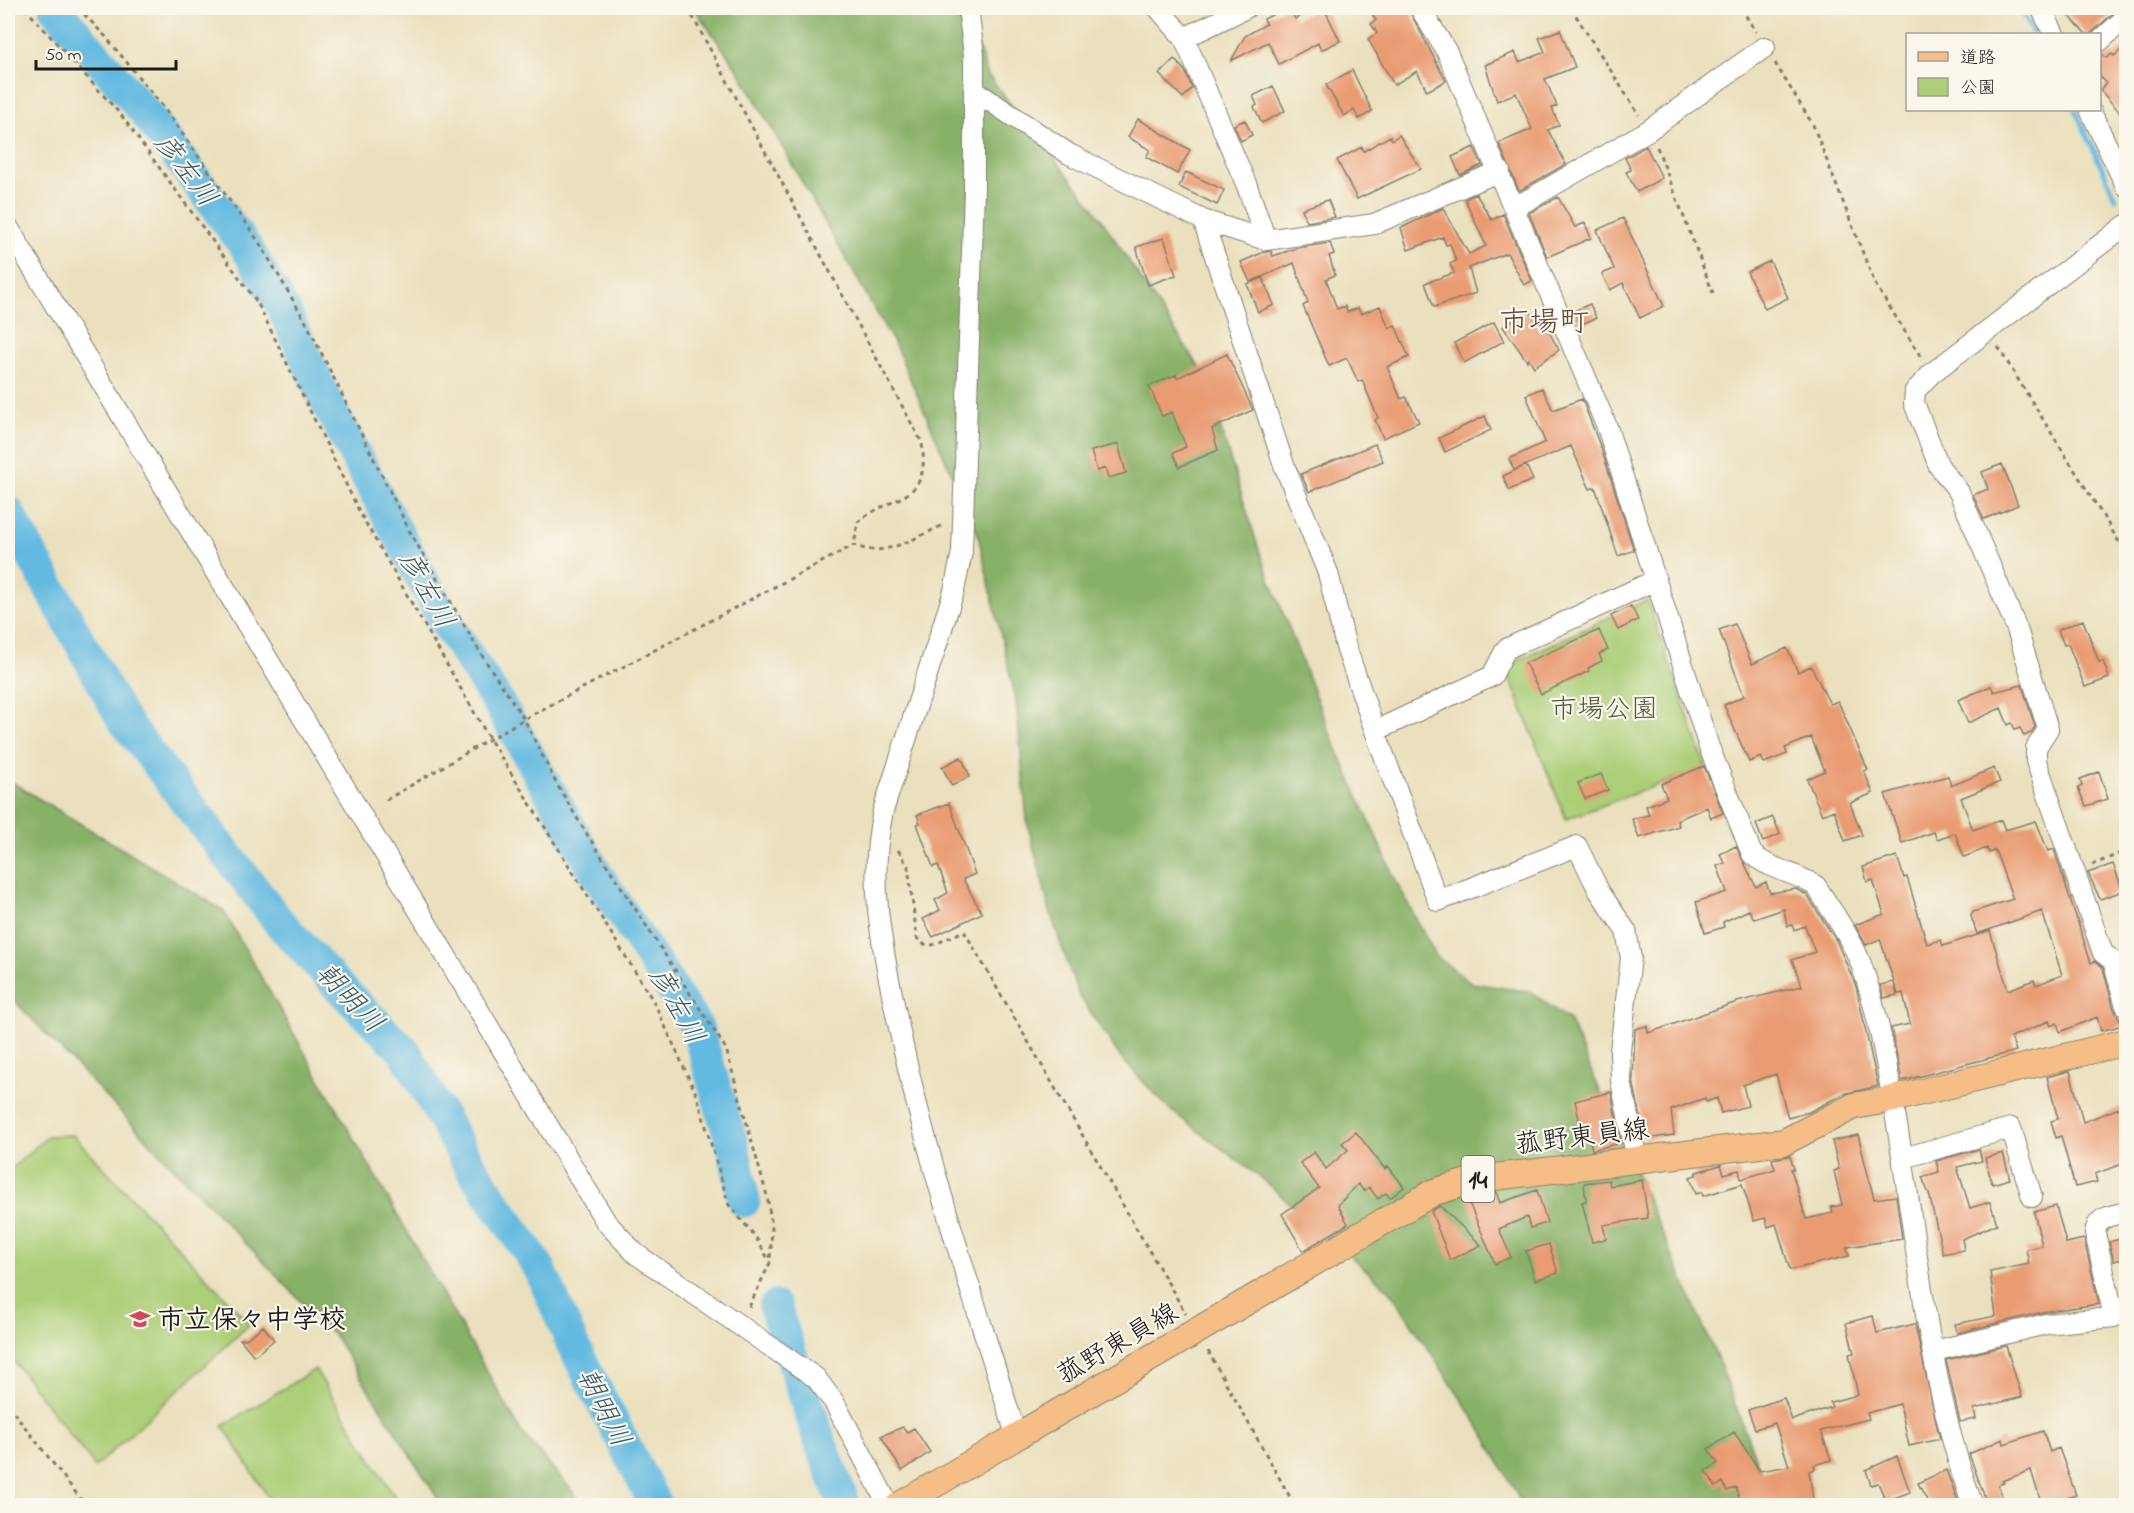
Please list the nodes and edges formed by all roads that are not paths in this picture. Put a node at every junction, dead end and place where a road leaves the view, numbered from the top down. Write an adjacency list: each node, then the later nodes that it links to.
1 (968, 8): 11 (street)
2 (1158, 8): 8 (street)
3 (1246, 8): 8 (street)
4 (1420, 8): 14 (street)
5 (2042, 8): 7 (street)
6 (2127, 17): 9 (street)
7 (2054, 33)
8 (1184, 38): 20 (street)
9 (2101, 40)
10 (1765, 47): 16 (street)
11 (975, 91): 17 (street); 31 (street)
12 (2091, 111): 13 (street)
13 (2120, 154): 15 (street)
14 (1500, 171): 16 (street); 20 (street)
15 (2127, 186)
16 (1514, 208): 21 (street)
17 (1203, 220): 20 (street); 22 (street)
18 (2127, 225): 23 (street)
19 (8, 227): 32 (street)
20 (1266, 240)
21 (1656, 580): 22 (street); 25 (street)
22 (1375, 731): 27 (street)
23 (2127, 1005)
24 (2127, 1042): 25 (main road, 菰野東員線 / 14)
25 (1893, 1099): 26 (street); 27 (main road, 菰野東員線 / 14)
26 (1903, 1158): 28 (street); 30 (street)
27 (1637, 1160): 31 (main road, 菰野東員線 / 14)
28 (2032, 1197)
29 (2127, 1212): 30 (street)
30 (1934, 1351): 34 (street)
31 (1016, 1435): 33 (main road, 菰野東員線 / 14)
32 (889, 1506)
33 (898, 1506)
34 (1973, 1506)

